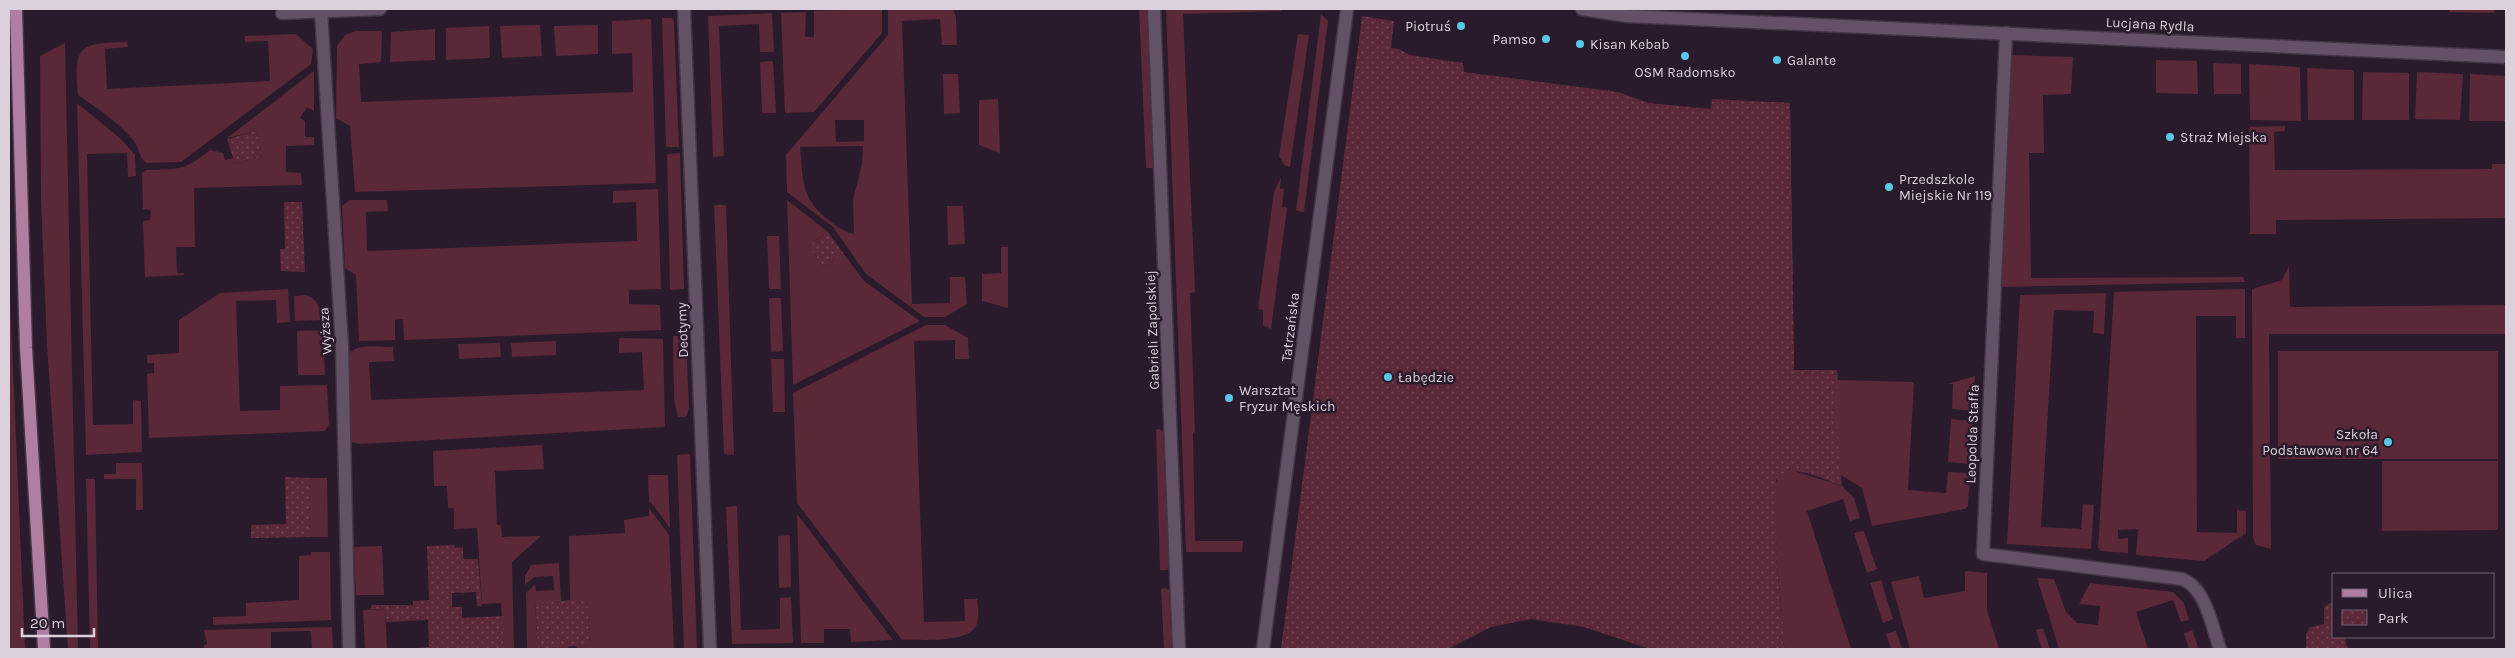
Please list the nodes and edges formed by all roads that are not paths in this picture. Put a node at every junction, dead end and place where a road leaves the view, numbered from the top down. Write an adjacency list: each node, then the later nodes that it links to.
1 (16, 9): 11 (main road)
2 (380, 9): 7 (street)
3 (684, 9): 13 (street, Deotymy)
4 (1154, 9): 14 (street, Gabrieli Zapolskiej)
5 (1347, 9): 15 (street, Tatrzańska)
6 (1582, 9): 9 (street, Lucjana Rydla)
7 (321, 12): 8 (street); 12 (street, Wyższa)
8 (282, 13)
9 (2006, 33): 10 (street, Lucjana Rydla); 16 (street, Leopolda Staffa)
10 (2506, 56)
11 (44, 649)
12 (349, 649)
13 (710, 649)
14 (1179, 649)
15 (1263, 649)
16 (2220, 649)

